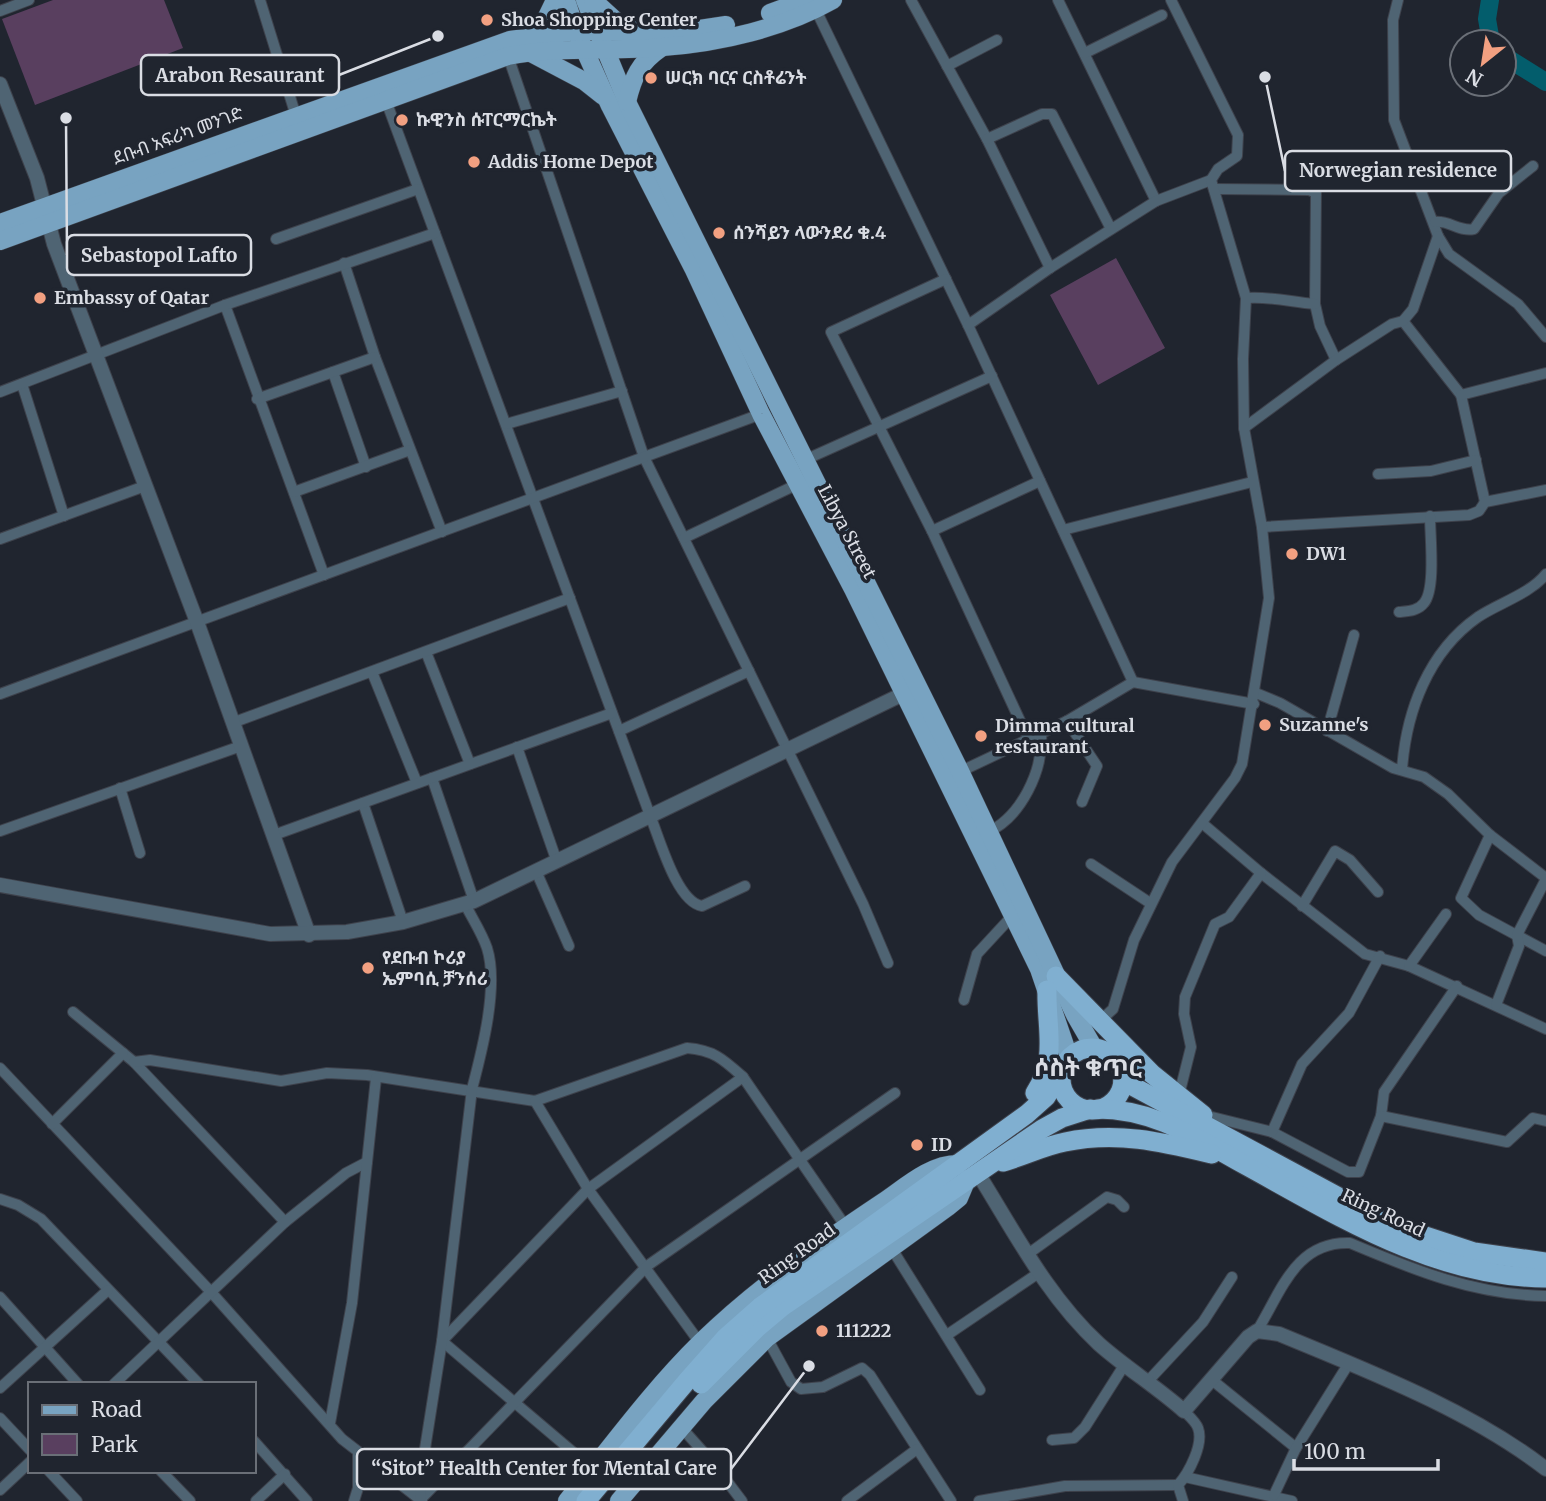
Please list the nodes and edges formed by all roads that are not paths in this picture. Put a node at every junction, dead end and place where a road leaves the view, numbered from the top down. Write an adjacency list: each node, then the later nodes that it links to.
1 (30, 0): 13 (street)
2 (260, 0): 30 (street)
3 (555, 0): 19 (main road)
4 (566, 0): 16 (main road, Libya Street)
5 (585, 0): 15 (main road, Libya Street)
6 (593, 0): 17 (main road)
7 (833, 0): 12 (main road)
8 (911, 0): 25 (street)
9 (1058, 0): 23 (street)
10 (1171, 0): 33 (street)
11 (1398, 0): 37 (street)
12 (810, 5): 17 (main road); 20 (main road); 46 (street)
13 (0, 11)
14 (1162, 15): 23 (street)
15 (597, 30): 16 (main road); 17 (main road); 22 (main road, Libya Street)
16 (576, 31): 19 (main road); 21 (main road, Libya Street)
17 (641, 32)
18 (997, 40): 25 (street)
19 (529, 44): 21 (main road); 24 (main road, ደቡብ አፍሪካ መንገድ); 27 (main road, ደቡብ አፍሪካ መንገድ); 28 (main road)
20 (661, 48): 22 (main road); 29 (main road)
21 (584, 49): 22 (main road); 28 (main road, Libya Street)
22 (605, 53): 29 (main road, Libya Street)
23 (1084, 53): 35 (street)
24 (508, 56): 27 (main road, ደቡብ አፍሪካ መንገድ); 60 (street)
25 (947, 66): 31 (street)
26 (0, 84): 36 (street)
27 (383, 92): 30 (main road, ደቡብ አፍሪካ መንገድ); 34 (street); 36 (main road, ደቡብ አፍሪካ መንገድ)
28 (607, 100): 64 (main road, Libya Street)
29 (626, 102): 71 (main road, Libya Street)
30 (296, 116): 36 (main road, ደቡብ አፍሪካ መንገድ)
31 (987, 139): 39 (street); 45 (street)
32 (1533, 166): 37 (street)
33 (1212, 185): 35 (street); 47 (street); 48 (street)
34 (418, 189): 40 (street); 42 (street)
35 (1156, 201): 39 (street)
36 (46, 215): 38 (main road, ደቡብ አፍሪካ መንገድ); 43 (main road, ደቡብ አፍሪካ መንገድ); 53 (street)
37 (1435, 222): 41 (street)
38 (0, 223)
39 (1111, 229): 45 (street)
40 (435, 233): 44 (street); 65 (street)
41 (1438, 236): 50 (street); 52 (street)
42 (276, 239)
43 (0, 241)
44 (344, 263): 49 (street); 54 (street)
45 (1050, 268): 51 (street)
46 (946, 279): 51 (street); 66 (street)
47 (1246, 298): 48 (street); 67 (street)
48 (1315, 304): 55 (street)
49 (225, 305): 53 (street); 63 (street)
50 (1403, 321): 55 (street); 62 (street)
51 (968, 325): 58 (street)
52 (1546, 337)
53 (96, 352): 59 (street); 77 (street)
54 (375, 357): 56 (street); 68 (street)
55 (1336, 360): 67 (street)
56 (333, 372): 63 (street); 72 (street)
57 (1546, 373): 62 (street)
58 (992, 376): 66 (street); 74 (street)
59 (22, 384): 61 (street); 82 (street)
60 (622, 391): 65 (street); 69 (street)
61 (0, 392)
62 (1461, 395): 70 (street)
63 (257, 399): 79 (street)
64 (761, 414): 69 (street); 71 (main road, Libya Street)
65 (506, 424): 80 (street)
66 (880, 427): 71 (street); 86 (street)
67 (1244, 428): 75 (street)
68 (410, 450): 72 (street); 87 (street)
69 (644, 457): 80 (street); 88 (street)
70 (1476, 460): 73 (street); 81 (street)
71 (797, 463): 76 (main road, Libya Street); 115 (main road, Libya Street)
72 (366, 467): 79 (street)
73 (1378, 474)
74 (1040, 481): 85 (street); 86 (street)
75 (1252, 482): 84 (street); 85 (street)
76 (797, 484): 88 (street); 101 (main road, Libya Street)
77 (145, 486): 82 (street); 94 (street)
78 (1546, 491): 81 (street)
79 (294, 492): 91 (street)
80 (533, 498): 87 (street); 92 (street)
81 (1485, 502): 83 (street)
82 (64, 516): 89 (street)
83 (1430, 516): 84 (street); 93 (street)
84 (1262, 527): 102 (street)
85 (1063, 530): 99 (street)
86 (932, 531): 109 (street)
87 (442, 532): 91 (street)
88 (684, 538): 97 (street)
89 (0, 539)
90 (1546, 574): 114 (street)
91 (324, 575): 94 (street)
92 (570, 598): 96 (street); 103 (street)
93 (1399, 612)
94 (197, 622): 100 (street); 105 (street)
95 (1354, 635): 106 (street)
96 (426, 652): 98 (street); 113 (street)
97 (749, 671): 107 (street); 112 (street)
98 (372, 672): 105 (street); 117 (street)
99 (1133, 682): 102 (street); 104 (street)
100 (0, 694)
101 (904, 694): 112 (street); 115 (main road, Libya Street)
102 (1255, 699): 106 (street); 122 (street)
103 (612, 713): 107 (street); 111 (street)
104 (1067, 721): 108 (street); 119 (street)
105 (232, 723): 110 (street)
106 (1326, 731): 114 (street)
107 (619, 732): 121 (street)
108 (1041, 733): 109 (street); 124 (street)
109 (1028, 738): 115 (street)
110 (240, 747): 118 (street); 125 (street)
111 (517, 747): 113 (street); 128 (street)
112 (786, 748): 121 (street); 147 (street)
113 (470, 764): 116 (street)
114 (1402, 770): 126 (street)
115 (953, 775): 124 (main road, Libya Street); 140 (main road, Libya Street)
116 (432, 778): 117 (street); 136 (street)
117 (417, 783): 120 (street)
118 (120, 788): 123 (street); 127 (street)
119 (1082, 802)
120 (363, 803): 125 (street); 141 (street)
121 (651, 818): 128 (street); 134 (street)
122 (1202, 823): 131 (street); 137 (street)
123 (0, 831)
124 (986, 833): 149 (main road, Libya Street)
125 (274, 835): 143 (street)
126 (1490, 835): 132 (street); 142 (street)
127 (140, 853)
128 (557, 862): 130 (street)
129 (1091, 864): 137 (street)
130 (536, 871): 136 (street); 144 (street)
131 (1261, 873): 138 (street); 166 (street)
132 (1546, 878): 142 (street)
133 (0, 885): 143 (street)
134 (746, 886)
135 (1378, 892): 138 (street)
136 (470, 902): 141 (street); 164 (street)
137 (1150, 903): 154 (street)
138 (1302, 906): 146 (street)
139 (1446, 914): 148 (street)
140 (1013, 915): 149 (main road, Libya Street); 151 (street)
141 (403, 922): 143 (street)
142 (1517, 934): 145 (street); 152 (street)
143 (309, 935)
144 (569, 946)
145 (1546, 951)
146 (1380, 956): 148 (street); 173 (street)
147 (888, 963)
148 (1409, 966): 150 (street)
149 (1052, 983): 154 (highway); 156 (main road, Libya Street); 159 (main road, Libya Street); 174 (highway)
150 (1457, 986): 152 (street); 170 (street)
151 (964, 1000)
152 (1496, 1005): 155 (street)
153 (73, 1012): 157 (street)
154 (1100, 1021): 166 (highway)
155 (1546, 1029)
156 (1094, 1048): 159 (highway); 163 (highway)
157 (123, 1053): 158 (street); 172 (street)
158 (134, 1062): 161 (street); 183 (street)
159 (1065, 1065): 168 (highway); 174 (highway, Ring Road)
160 (0, 1068): 172 (street)
161 (376, 1077): 164 (street); 178 (street)
162 (743, 1077): 167 (street); 176 (street); 180 (street)
163 (1123, 1081): 168 (highway); 175 (highway, Ring Road)
164 (472, 1089): 167 (street); 200 (street)
165 (895, 1093): 176 (street)
166 (1179, 1095): 169 (highway)
167 (535, 1101): 180 (street)
168 (1093, 1109): 177 (highway, Ring Road); 179 (highway, Ring Road)
169 (1204, 1115): 173 (street); 175 (highway)
170 (1381, 1116): 171 (street); 173 (street)
171 (1546, 1121)
172 (52, 1124): 193 (street)
173 (1272, 1132)
174 (1001, 1133): 179 (highway, Ring Road)
175 (1228, 1136): 187 (highway, Ring Road)
176 (797, 1158): 184 (street); 188 (street)
177 (1237, 1160): 179 (highway); 191 (highway, Ring Road)
178 (367, 1162): 183 (street); 215 (street)
179 (972, 1171): 184 (main road); 185 (main road); 186 (street); 234 (highway, Ring Road); 241 (highway, Ring Road)
180 (588, 1189): 188 (street); 200 (street)
181 (0, 1199): 192 (street)
182 (1124, 1208): 186 (street)
183 (285, 1222): 193 (street)
184 (846, 1227): 201 (main road)
185 (892, 1249): 197 (street); 198 (main road)
186 (1028, 1254): 189 (street)
187 (1546, 1262)
188 (647, 1266): 201 (street); 212 (street)
189 (1040, 1272): 197 (street); 204 (street)
190 (1232, 1277): 205 (street)
191 (1546, 1278)
192 (108, 1290): 199 (street); 202 (street)
193 (211, 1292): 199 (street); 215 (street)
194 (1546, 1296): 196 (street)
195 (0, 1297): 202 (street)
196 (1257, 1331): 203 (street); 206 (street)
197 (947, 1335): 211 (street)
198 (767, 1338): 216 (main road); 221 (street)
199 (159, 1341): 208 (street); 209 (street)
200 (442, 1341): 212 (street); 233 (street)
201 (700, 1343): 224 (main road)
202 (45, 1347): 207 (street); 210 (street)
203 (1349, 1363): 220 (street); 225 (street)
204 (1125, 1364): 205 (street); 217 (street)
205 (1149, 1380): 213 (street)
206 (1212, 1380): 213 (street); 220 (street)
207 (76, 1382)
208 (116, 1382)
209 (197, 1382)
210 (0, 1388)
211 (980, 1390)
212 (513, 1401): 224 (street); 233 (street)
213 (1184, 1411): 229 (street)
214 (0, 1418): 219 (street)
215 (330, 1423): 222 (street)
216 (681, 1427): 234 (main road); 242 (street)
217 (1052, 1440)
218 (256, 1443): 228 (street)
219 (28, 1448)
220 (1296, 1448): 231 (street)
221 (917, 1449): 243 (street); 244 (street)
222 (358, 1454): 233 (street); 239 (street)
223 (28, 1464): 230 (street)
224 (593, 1469): 240 (main road)
225 (1546, 1469)
226 (52, 1473): 235 (street)
227 (163, 1473): 236 (street)
228 (285, 1474): 237 (street); 238 (street)
229 (1182, 1481): 231 (street); 232 (street); 246 (street)
230 (0, 1490)
231 (1277, 1498): 247 (street)
232 (1007, 1499): 245 (street)
233 (421, 1500)
234 (616, 1500)
235 (77, 1501)
236 (190, 1501)
237 (256, 1501)
238 (307, 1501)
239 (354, 1501)
240 (567, 1501)
241 (586, 1501)
242 (742, 1501)
243 (847, 1501)
244 (951, 1501)
245 (979, 1501)
246 (1183, 1501)
247 (1292, 1501)

